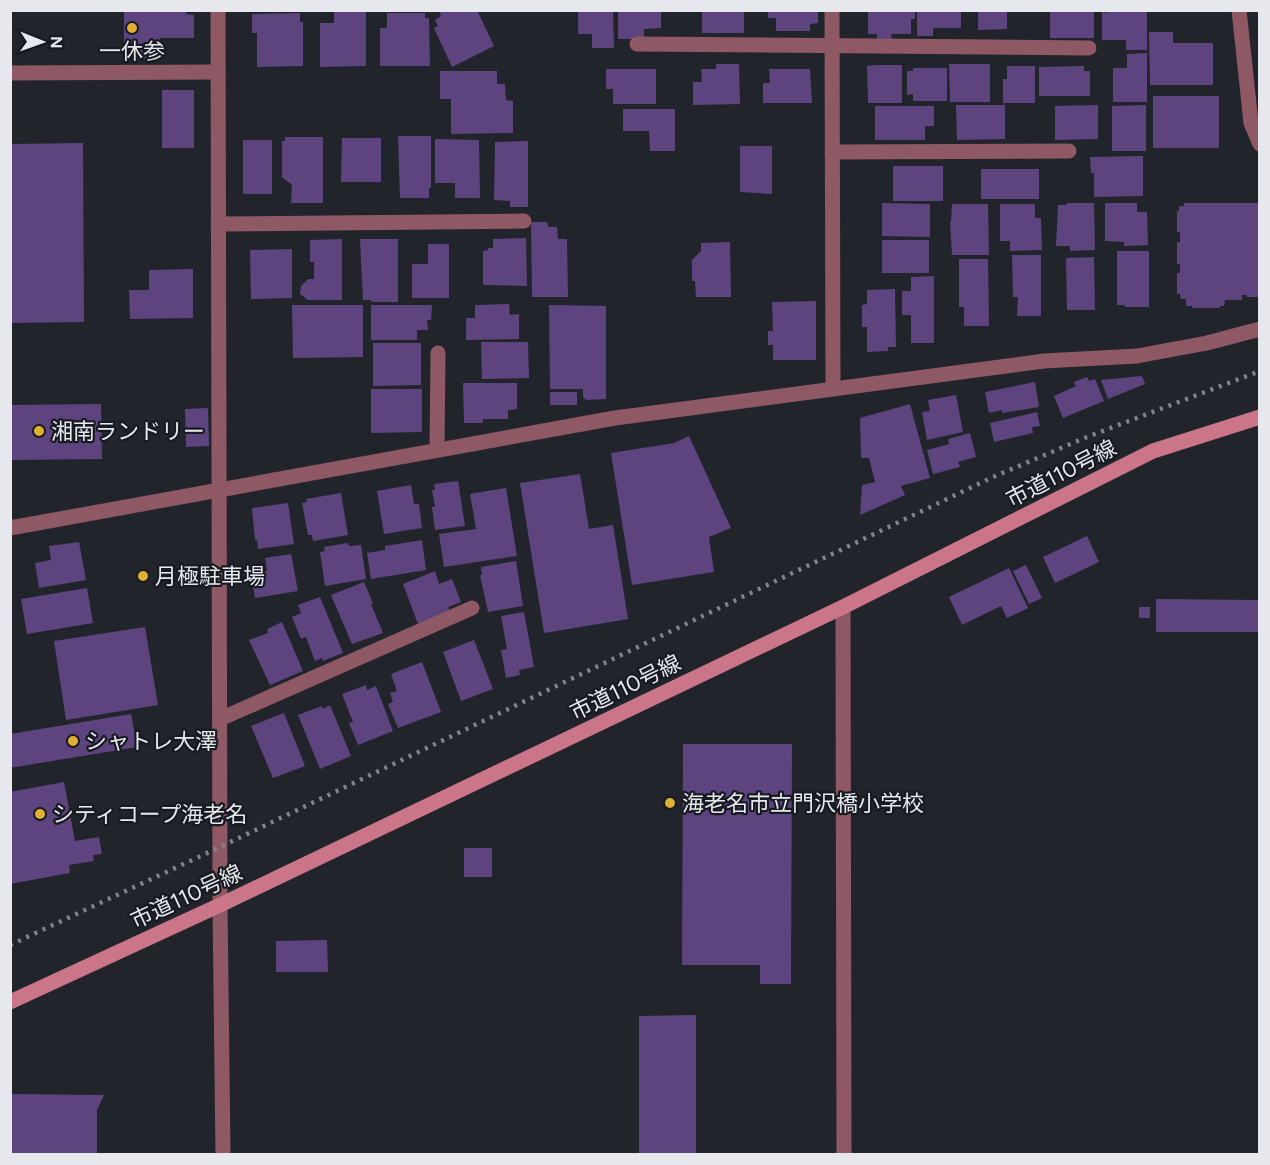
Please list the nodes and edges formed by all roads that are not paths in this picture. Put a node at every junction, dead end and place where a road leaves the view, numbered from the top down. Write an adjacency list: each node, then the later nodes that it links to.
1 (218, 10): 7 (street)
2 (832, 10): 5 (street)
3 (1239, 10): 9 (street)
4 (637, 44): 5 (street)
5 (832, 46): 6 (street); 11 (street)
6 (1089, 48)
7 (218, 72): 8 (street); 13 (street)
8 (10, 73)
9 (1260, 144)
10 (1069, 151): 11 (street)
11 (832, 152): 16 (street)
12 (524, 221): 13 (street)
13 (218, 224): 19 (street)
14 (1260, 329): 16 (street)
15 (438, 353): 18 (street)
16 (833, 388): 18 (street)
17 (1260, 417): 21 (street, 市道110号線)
18 (437, 450): 19 (street)
19 (219, 490): 20 (street); 23 (street)
20 (10, 528)
21 (843, 607): 24 (street, 市道110号線); 27 (street)
22 (472, 609): 23 (street)
23 (220, 719): 24 (street)
24 (220, 905): 25 (street, 市道110号線); 26 (street)
25 (10, 1002)
26 (223, 1155)
27 (844, 1155)

